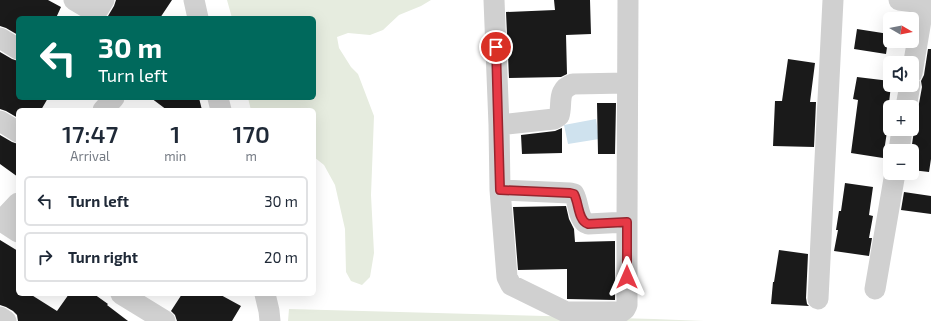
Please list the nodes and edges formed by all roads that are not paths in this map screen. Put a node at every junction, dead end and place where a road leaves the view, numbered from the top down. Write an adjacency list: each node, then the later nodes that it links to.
1 (74, 0): 6 (street)
2 (494, 0): 12 (street)
3 (628, 0): 10 (street)
4 (833, 0): 22 (street)
5 (918, 2): 9 (street)
6 (101, 10)
7 (0, 38): 8 (street)
8 (16, 48)
9 (913, 56)
10 (627, 83): 12 (street); 17 (street)
11 (0, 121): 13 (street)
12 (499, 125): 15 (street)
13 (16, 131)
14 (894, 180): 19 (street)
15 (500, 190): 17 (street); 17 (street)
16 (16, 207): 18 (street)
17 (627, 222)
18 (6, 225)
19 (875, 289)
20 (124, 296): 25 (street)
21 (265, 296): 26 (street)
22 (818, 299)
23 (0, 317): 24 (street)
24 (6, 321)
25 (165, 321)
26 (270, 321)

